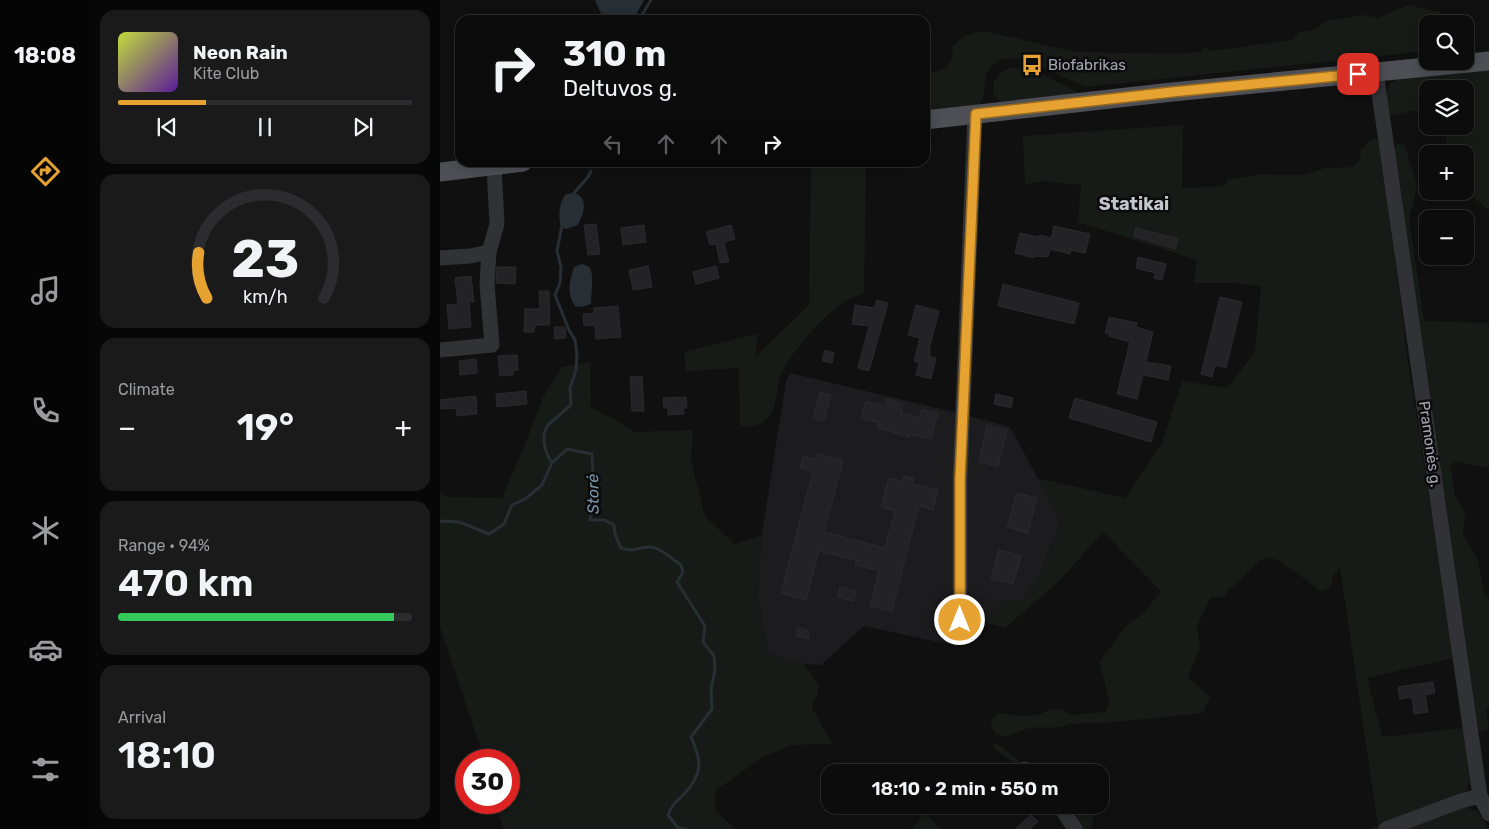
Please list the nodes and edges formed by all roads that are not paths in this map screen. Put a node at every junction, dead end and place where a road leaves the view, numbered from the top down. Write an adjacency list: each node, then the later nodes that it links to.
1 (1489, 61): 2 (main road)
2 (1376, 72): 3 (main road); 12 (street, Pramonės g.)
3 (976, 114): 4 (main road); 11 (street)
4 (930, 119)
5 (485, 167): 7 (main road)
6 (494, 167): 8 (street)
7 (440, 172)
8 (488, 252): 9 (street); 10 (street)
9 (440, 258)
10 (440, 350)
11 (960, 620)
12 (1480, 796): 14 (street, Pramonės g.); 16 (street)
13 (1065, 814): 15 (street)
14 (1489, 814)
15 (1075, 829)
16 (1386, 829)

